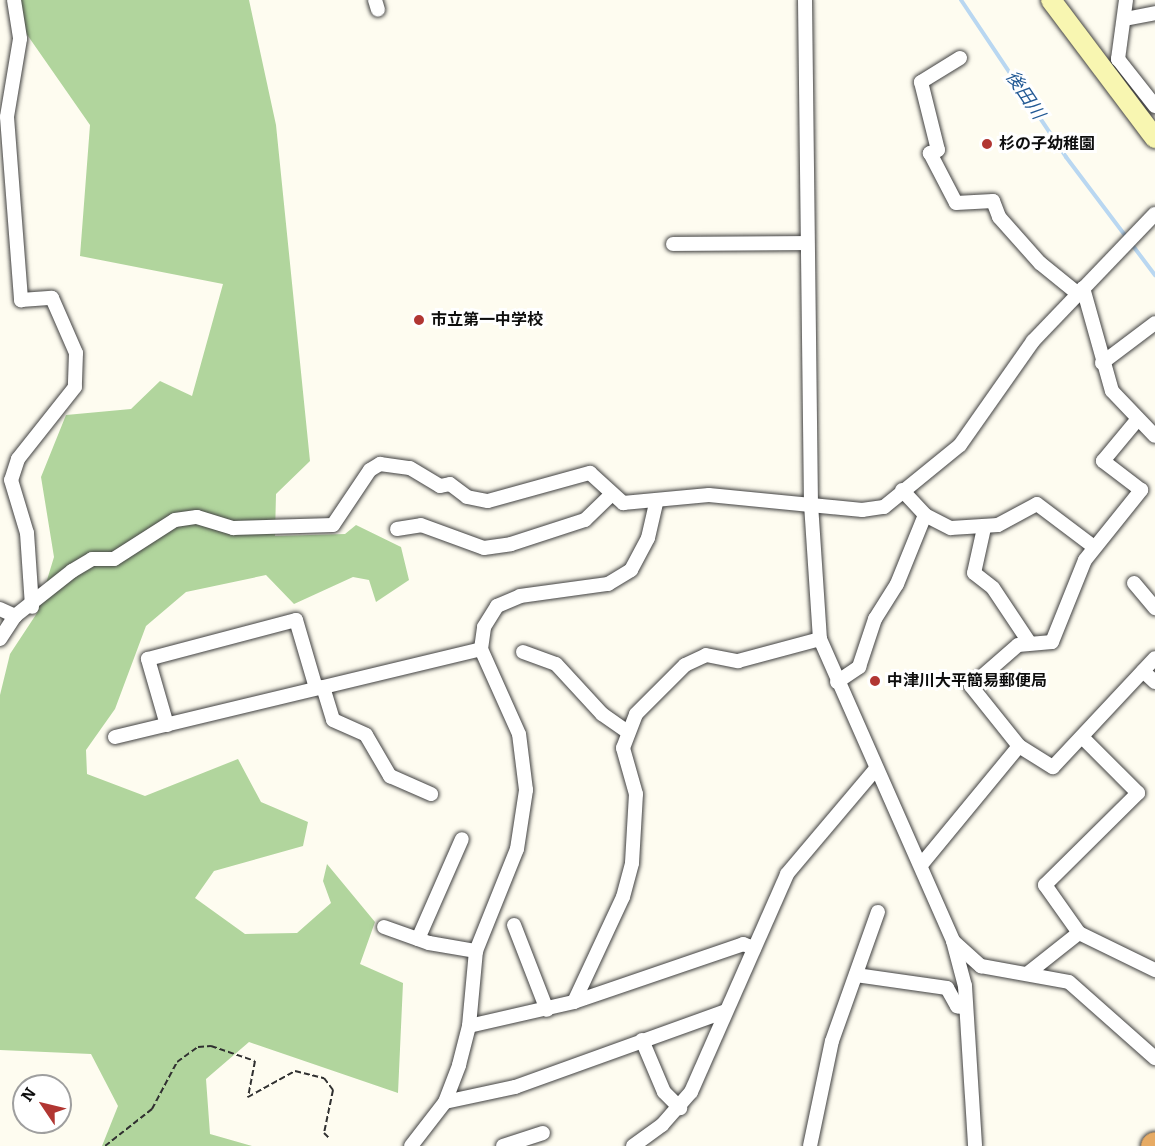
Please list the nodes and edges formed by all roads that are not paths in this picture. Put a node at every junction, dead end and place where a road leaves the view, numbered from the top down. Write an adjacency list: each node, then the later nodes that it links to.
1 (15, 0): 27 (street)
2 (805, 0): 11 (street)
3 (1051, 0): 9 (street)
4 (1126, 0): 6 (street)
5 (1155, 13): 6 (street)
6 (1125, 19): 8 (street)
7 (960, 58): 13 (street)
8 (1155, 106)
9 (1155, 138)
10 (1155, 214): 13 (street)
11 (807, 243): 12 (street); 21 (street)
12 (674, 244)
13 (1080, 290): 15 (street); 18 (street)
14 (1155, 323): 15 (street)
15 (1102, 363): 16 (street)
16 (1137, 420): 17 (street); 25 (street)
17 (1155, 436)
18 (902, 490): 21 (street); 22 (street)
19 (612, 494): 20 (street); 24 (street); 27 (street)
20 (657, 500): 21 (street); 34 (street)
21 (811, 504): 32 (street)
22 (925, 515): 23 (street); 38 (street)
23 (984, 528): 25 (street); 33 (street)
24 (397, 529)
25 (1094, 547): 33 (street)
26 (1134, 583): 28 (street)
27 (32, 607): 30 (street)
28 (1155, 608)
29 (0, 609): 30 (street)
30 (15, 616): 31 (street)
31 (0, 639)
32 (820, 639): 38 (street); 42 (street)
33 (1029, 642): 45 (street)
34 (481, 648): 40 (street); 57 (street)
35 (523, 652): 42 (street)
36 (1155, 658): 37 (street)
37 (1143, 671): 39 (street); 43 (street)
38 (837, 682): 46 (street)
39 (1155, 682)
40 (320, 688): 41 (street); 41 (street); 47 (street)
41 (167, 725): 44 (street)
42 (626, 730): 61 (street)
43 (1082, 736): 45 (street); 53 (street)
44 (116, 737)
45 (1019, 746): 49 (street)
46 (875, 770): 49 (street); 56 (street)
47 (431, 794)
48 (462, 839): 54 (street)
49 (921, 865): 55 (street)
50 (878, 912): 60 (street)
51 (514, 925): 63 (street)
52 (384, 927): 54 (street)
53 (1079, 933): 58 (street); 59 (street)
54 (418, 939): 57 (street)
55 (953, 941): 59 (street); 62 (street)
56 (754, 948): 61 (street); 64 (street)
57 (476, 951): 65 (street)
58 (1155, 970)
59 (1027, 974): 67 (street)
60 (856, 975): 62 (street); 75 (street)
61 (574, 1002): 63 (street)
62 (966, 1008): 76 (street)
63 (547, 1010): 65 (street)
64 (726, 1011): 66 (street); 69 (street)
65 (469, 1026): 68 (street)
66 (642, 1040): 68 (street); 69 (street)
67 (1155, 1058)
68 (445, 1102): 72 (street)
69 (680, 1108): 74 (street)
70 (543, 1133): 71 (street)
71 (520, 1144): 73 (street)
72 (411, 1146)
73 (502, 1146)
74 (633, 1146)
75 (810, 1146)
76 (975, 1146)

